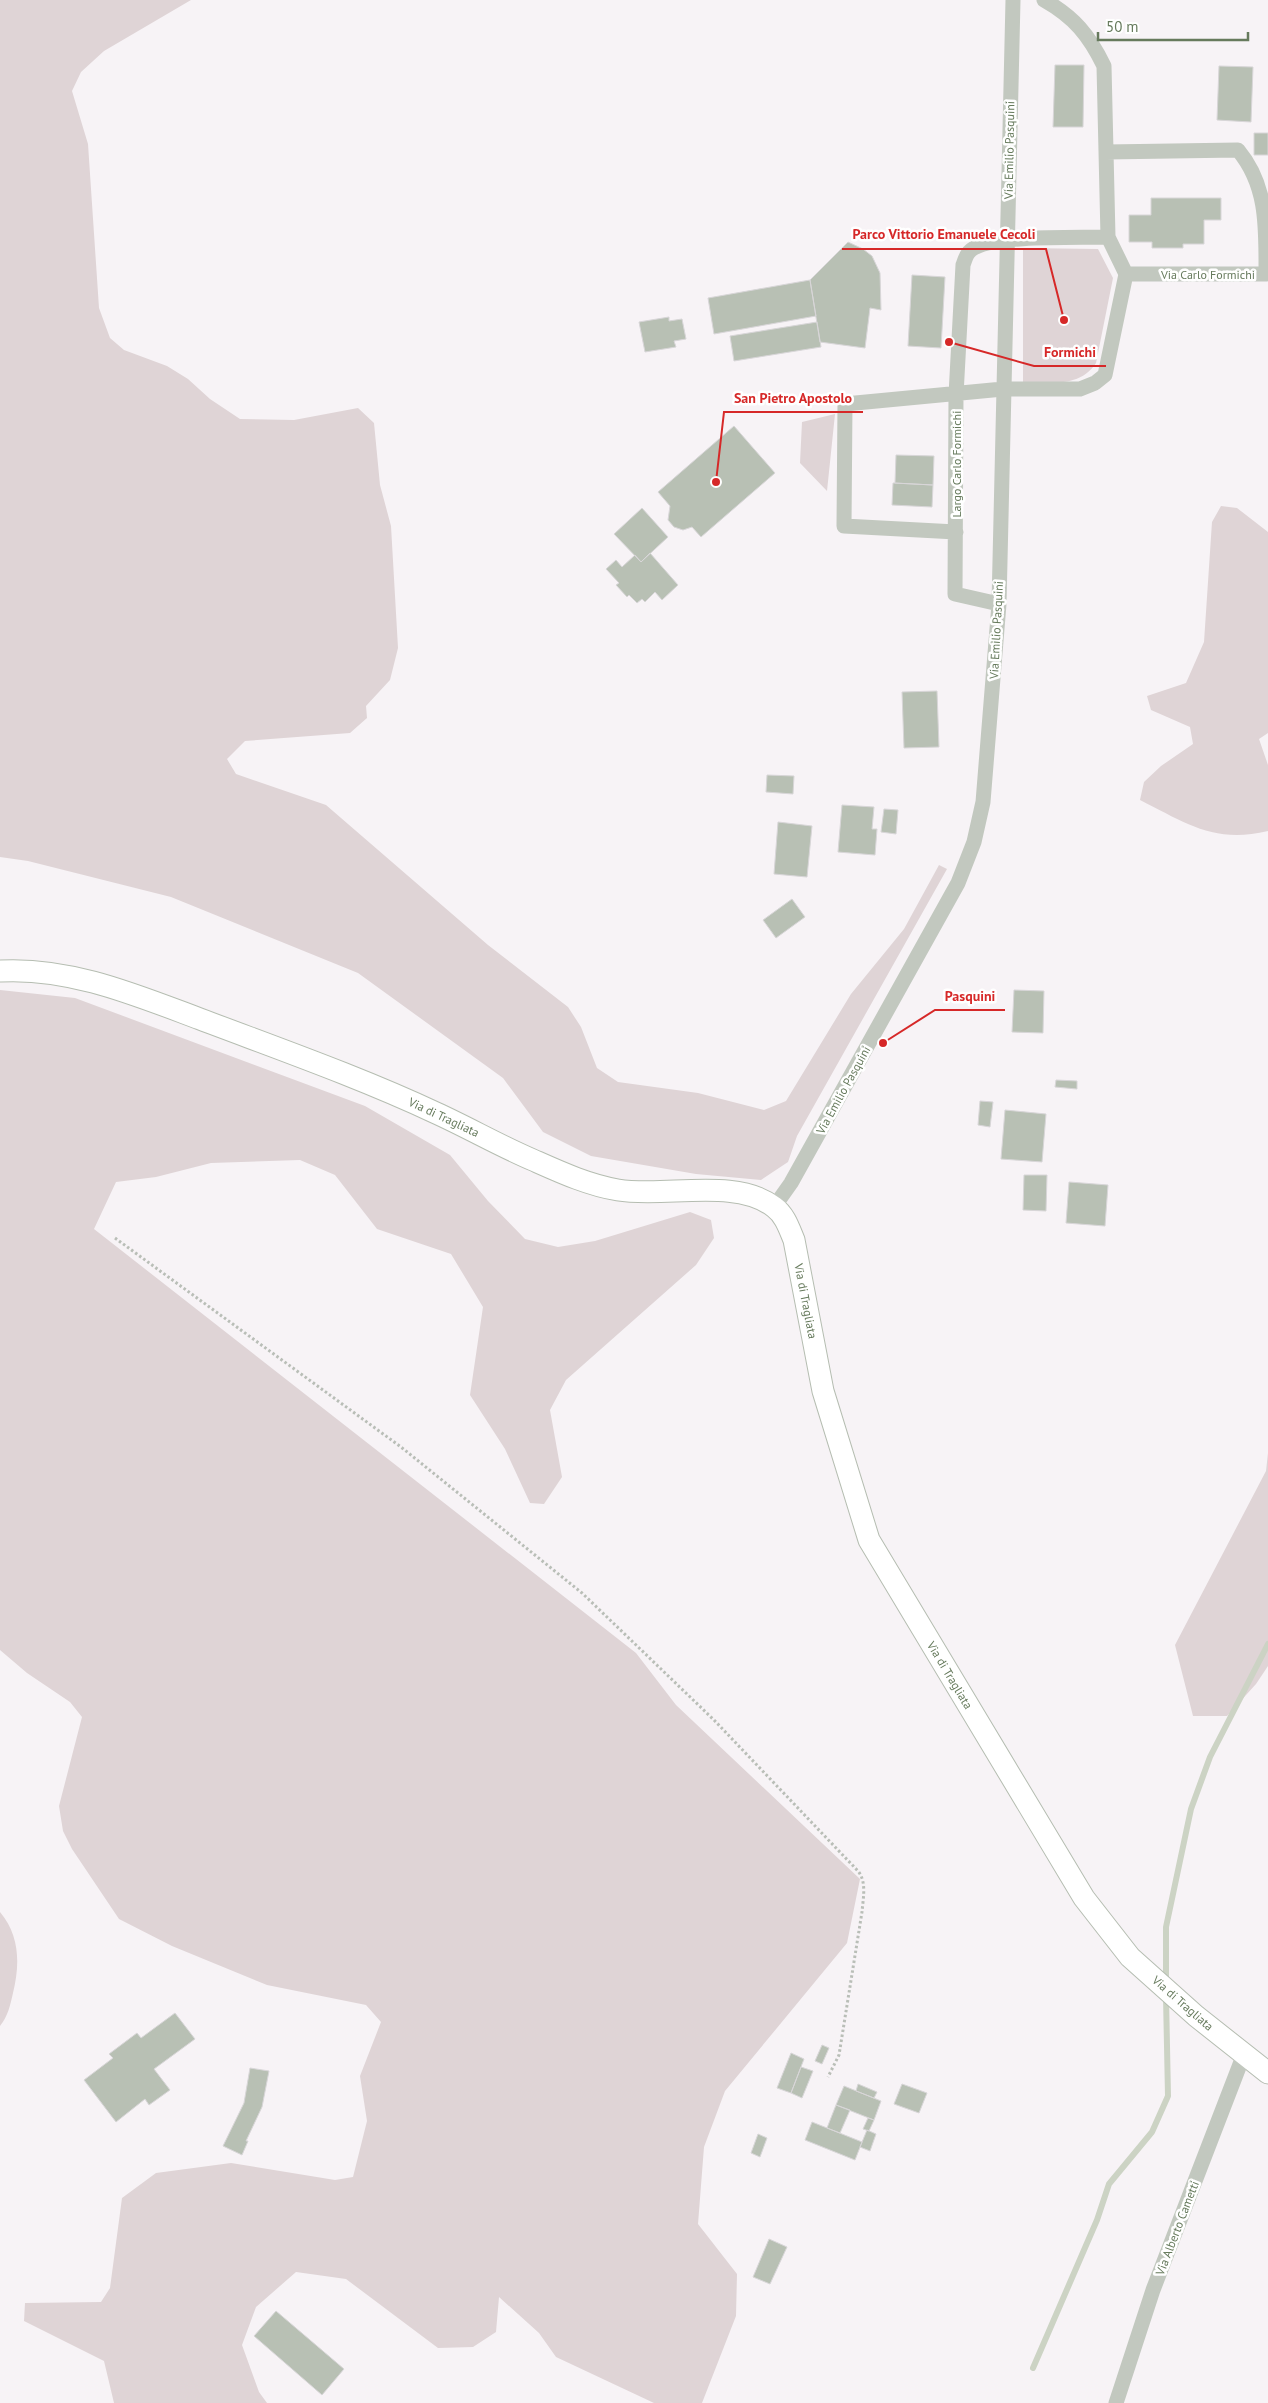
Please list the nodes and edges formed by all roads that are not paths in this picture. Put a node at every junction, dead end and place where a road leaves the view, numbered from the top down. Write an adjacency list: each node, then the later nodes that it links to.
1 (1013, 0): 5 (street, Via Emilio Pasquini)
2 (1044, 0): 3 (street)
3 (1106, 152): 4 (street); 6 (street, Via Carlo Formichi)
4 (1108, 237): 5 (street); 6 (street)
5 (1007, 240): 7 (street, Via Emilio Pasquini); 8 (street, Largo Carlo Formichi)
6 (1126, 274): 7 (street)
7 (1003, 390): 8 (street, Largo Carlo Formichi); 10 (street, Via Emilio Pasquini)
8 (956, 395): 9 (street, Largo Carlo Formichi); 9 (street, Largo Carlo Formichi)
9 (956, 532): 10 (street, Largo Carlo Formichi)
10 (999, 604): 12 (street, Via Emilio Pasquini)
11 (0, 971): 12 (street, Via di Tragliata)
12 (774, 1207): 13 (street, Via di Tragliata)
13 (1244, 2054): 14 (street, Via di Tragliata); 15 (street, Via Alberto Cametti)
14 (1268, 2073)
15 (1116, 2403)

